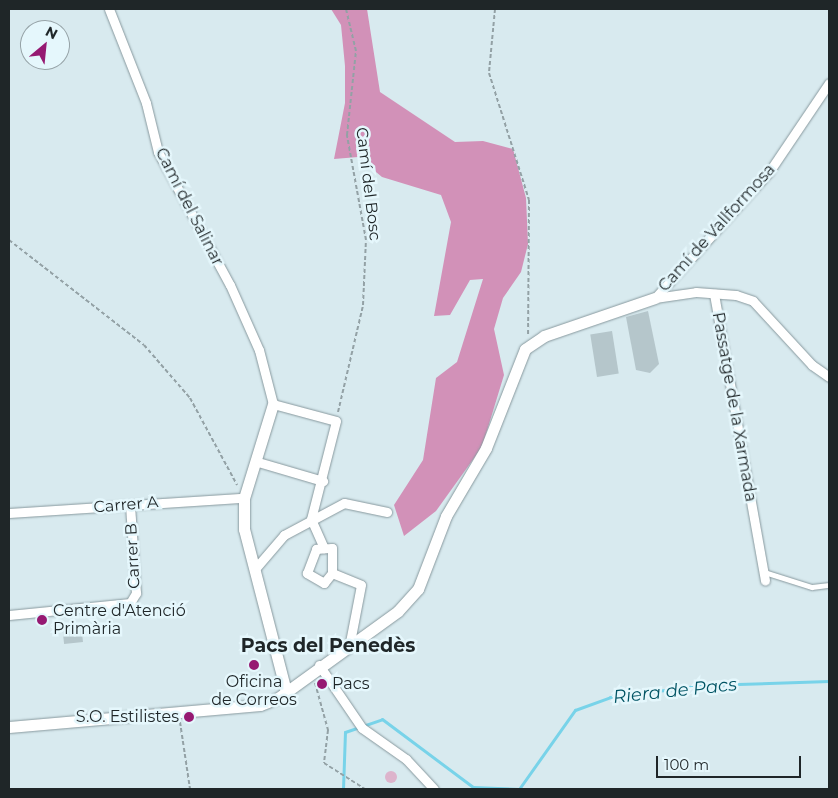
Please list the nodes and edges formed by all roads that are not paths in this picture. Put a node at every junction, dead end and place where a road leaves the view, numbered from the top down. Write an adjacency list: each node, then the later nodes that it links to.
1 (109, 9): 6 (street, Camí del Salinar)
2 (829, 83): 4 (street, Camí de Vallformosa)
3 (714, 294): 4 (street, Passatge de la Xarmada); 5 (street); 17 (street, Passatge de la Xarmada)
4 (654, 298): 20 (street)
5 (829, 377)
6 (273, 404): 7 (street); 8 (street)
7 (258, 462): 8 (street); 9 (street)
8 (323, 481): 13 (street)
9 (244, 498): 10 (street, Carrer A); 15 (street)
10 (130, 505): 12 (street, Carrer A); 19 (street, Carrer B)
11 (387, 512): 13 (street)
12 (9, 513)
13 (311, 519): 14 (street); 15 (street)
14 (324, 548): 16 (street); 16 (street)
15 (254, 570): 22 (street)
16 (332, 573): 20 (street)
17 (764, 576): 18 (lane)
18 (829, 585)
19 (9, 615)
20 (350, 642): 21 (street)
21 (315, 669): 22 (street); 24 (street)
22 (286, 691): 23 (street)
23 (9, 727)
24 (434, 789)

